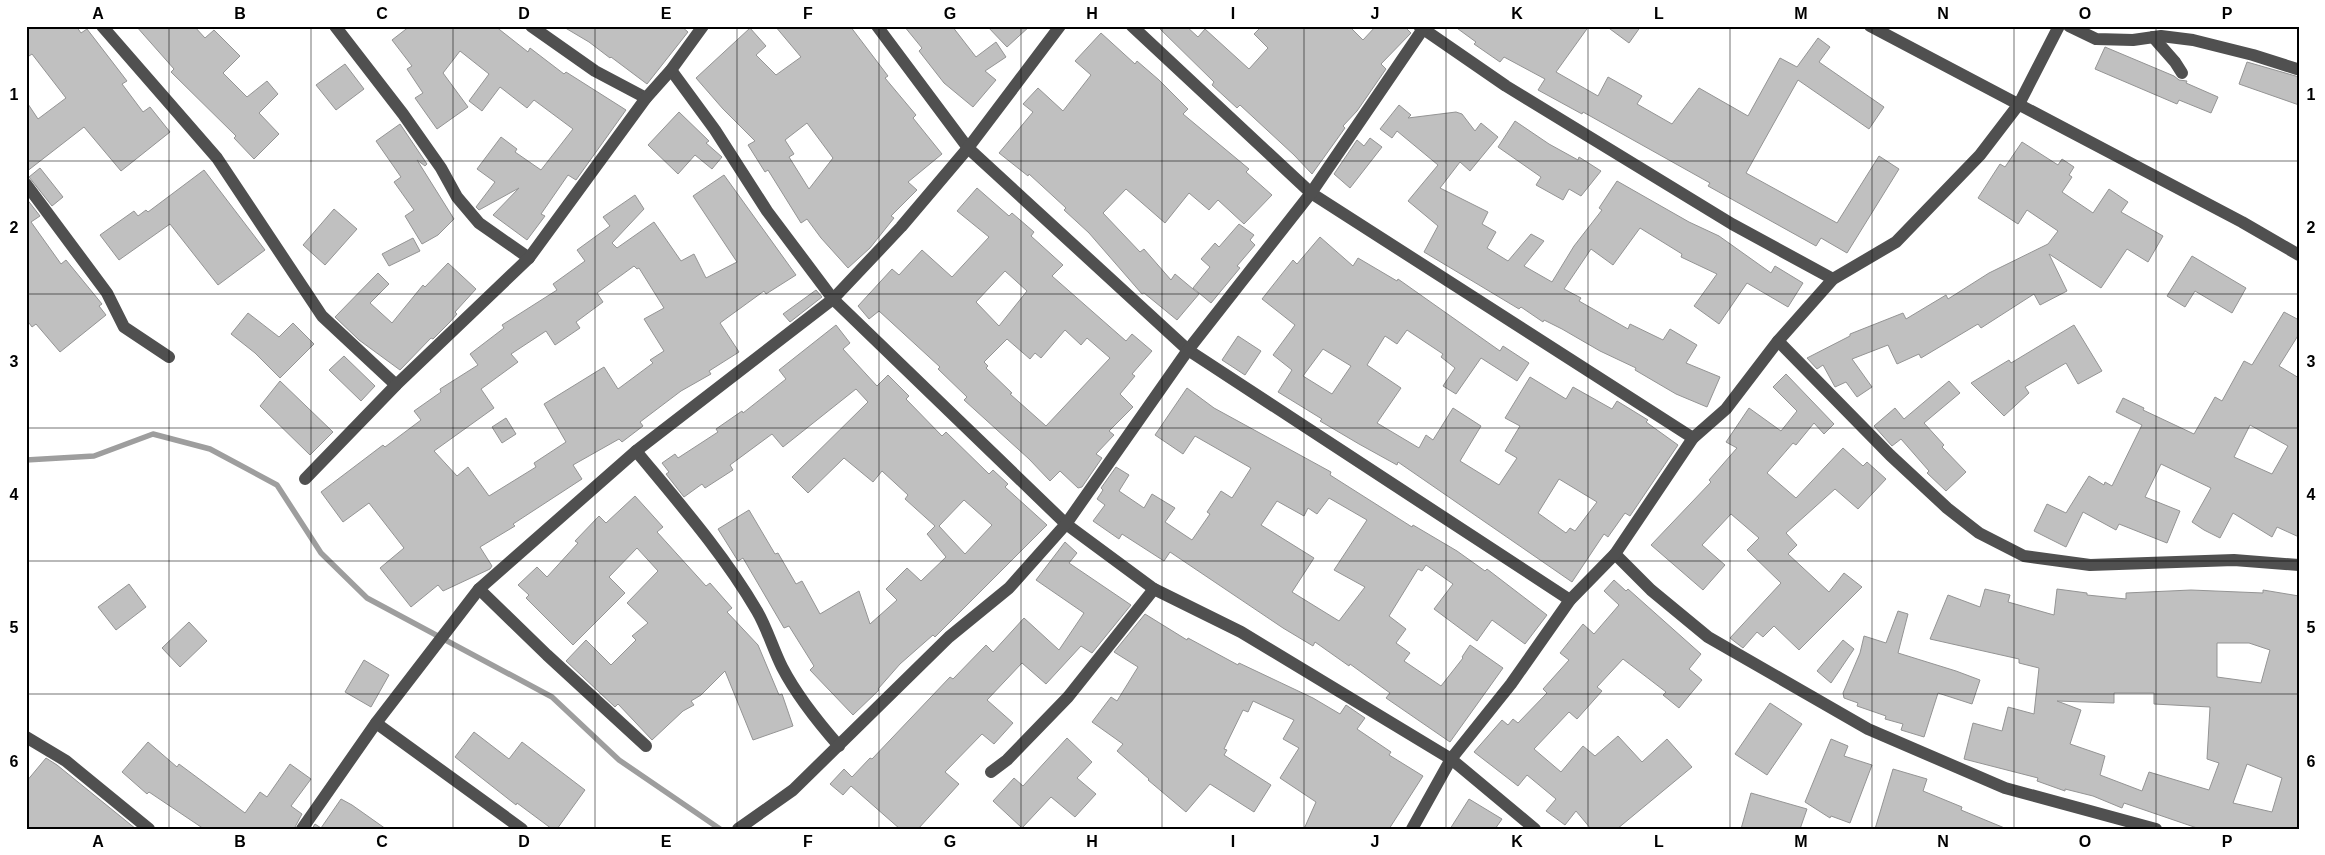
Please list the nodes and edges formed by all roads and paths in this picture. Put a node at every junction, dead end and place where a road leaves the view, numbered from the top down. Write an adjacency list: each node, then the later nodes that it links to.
1 (102, 26): 28 (street)
2 (335, 26): 22 (street)
3 (531, 26): 16 (street)
4 (703, 26): 14 (street)
5 (877, 26): 18 (street)
6 (1060, 26): 18 (street)
7 (1132, 26): 20 (street)
8 (1870, 26): 17 (street)
9 (2059, 26): 17 (street)
10 (2068, 26): 12 (street)
11 (1422, 27): 20 (street); 23 (street)
12 (2154, 37): 13 (street); 15 (street)
13 (2296, 69)
14 (671, 70): 16 (street); 24 (street)
15 (2182, 73)
16 (646, 98): 22 (street)
17 (2019, 104): 21 (street); 23 (street)
18 (968, 148): 24 (street); 26 (street)
19 (26, 184): 27 (street)
20 (1311, 193): 26 (street); 29 (street)
21 (2299, 255)
22 (529, 258): 28 (street)
23 (1833, 279): 25 (street)
24 (832, 299): 30 (street); 32 (street)
25 (1778, 341): 29 (street); 34 (street)
26 (1188, 350): 32 (street); 37 (street)
27 (169, 357)
28 (396, 386): 31 (street)
29 (1693, 438): 33 (street)
30 (636, 451): 35 (street); 41 (street)
31 (305, 479)
32 (1066, 524): 36 (street); 41 (street)
33 (1615, 554): 37 (street); 50 (street)
34 (2299, 565)
35 (479, 589): 38 (street); 40 (street)
36 (1154, 590): 42 (street); 43 (street)
37 (1570, 600): 42 (street)
38 (376, 723): 45 (street); 46 (street)
39 (26, 737): 44 (street)
40 (646, 746)
41 (839, 746): 47 (street)
42 (1451, 759): 48 (street); 49 (street)
43 (991, 772)
44 (149, 829)
45 (302, 829)
46 (522, 829)
47 (738, 829)
48 (1412, 829)
49 (1535, 829)
50 (2156, 829)

